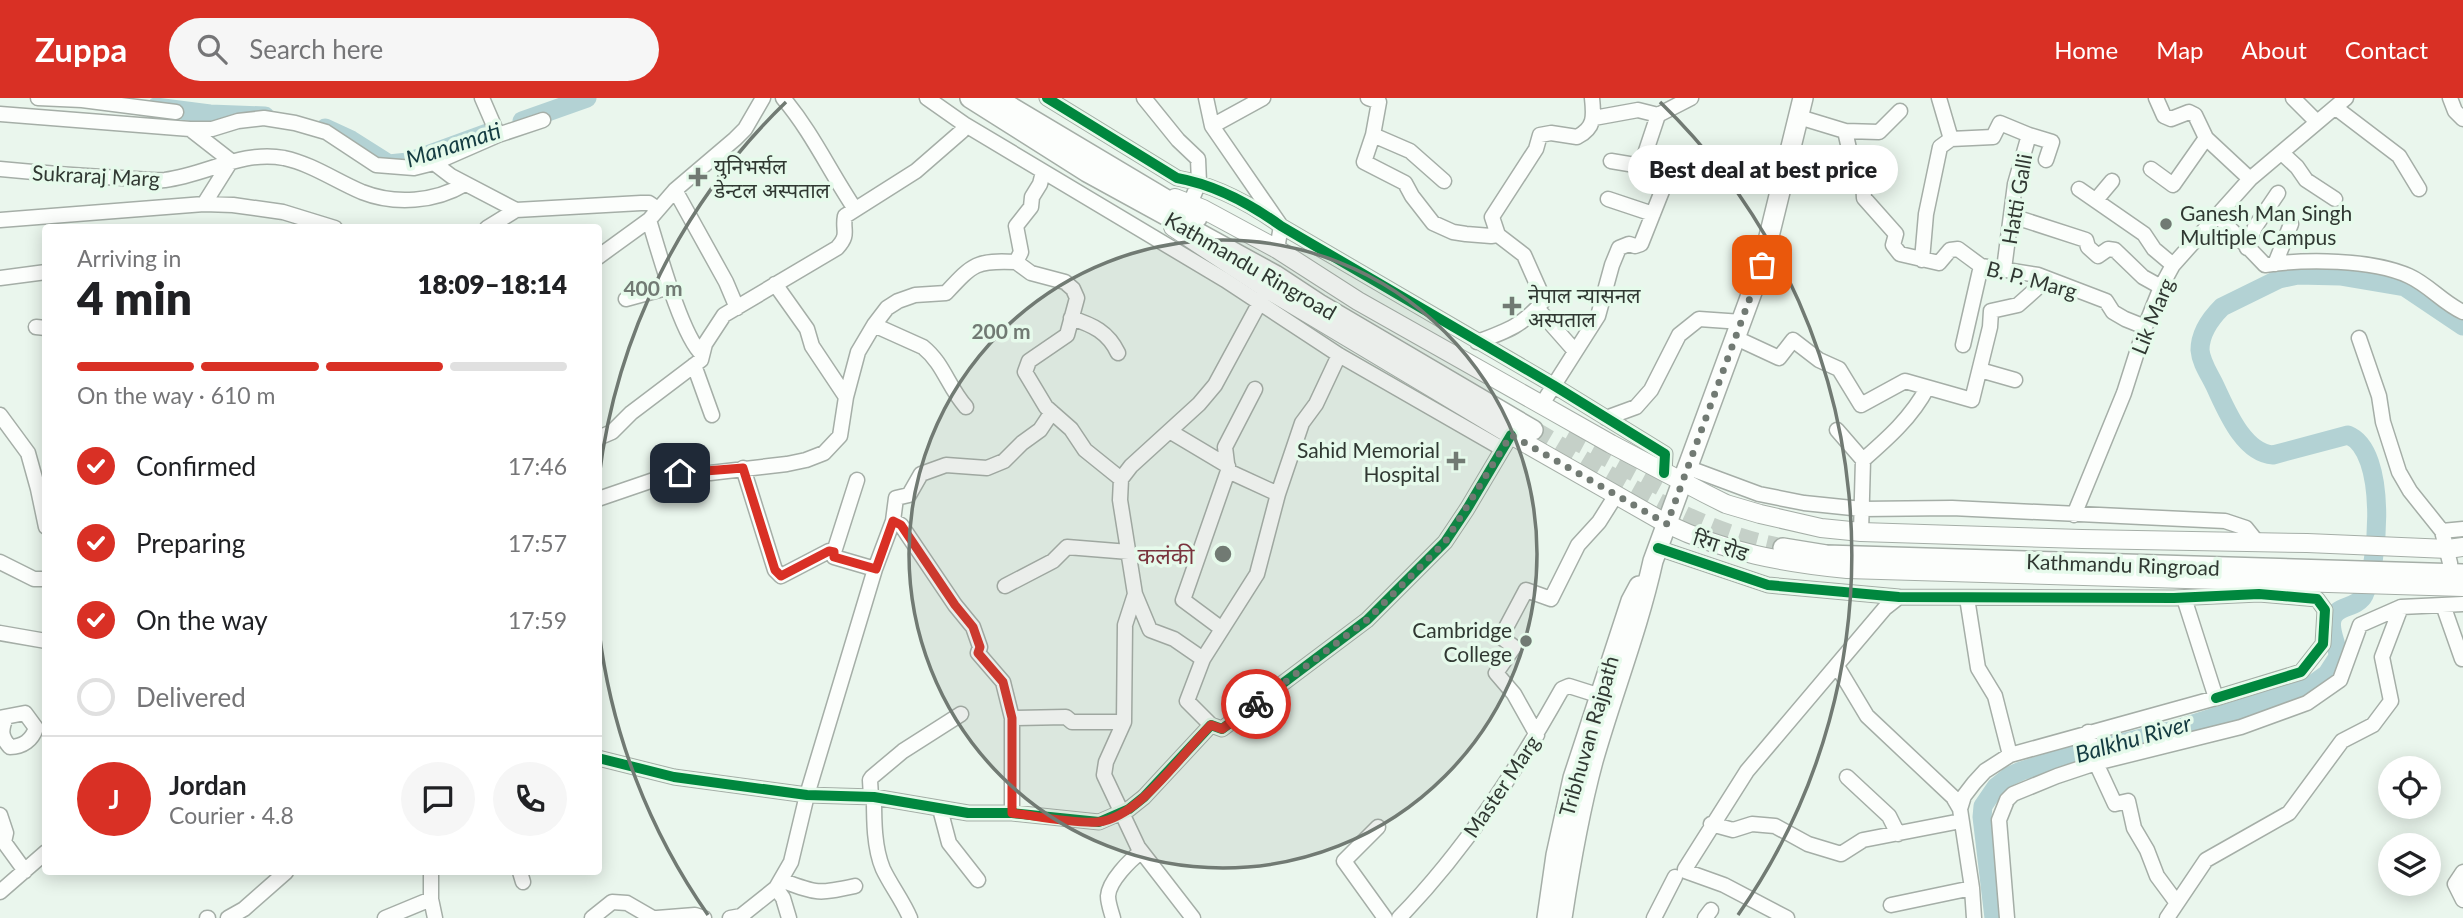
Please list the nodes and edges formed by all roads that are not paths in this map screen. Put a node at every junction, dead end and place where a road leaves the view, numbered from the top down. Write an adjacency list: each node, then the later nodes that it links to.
1 (38, 98): 22 (street)
2 (482, 98): 33 (street)
3 (763, 98): 55 (street)
4 (783, 98): 62 (street)
5 (927, 98): 29 (street)
6 (970, 98): 52 (highway, Kathmandu Ringroad)
7 (996, 98): 52 (highway, Kathmandu Ringroad)
8 (1047, 98): 50 (street)
9 (1143, 98): 50 (street)
10 (1206, 98): 30 (street)
11 (1263, 98): 30 (street)
12 (1368, 98): 34 (street)
13 (1592, 98): 25 (street)
14 (1691, 98): 24 (street)
15 (1940, 98): 36 (street)
16 (2156, 98): 37 (street)
17 (2292, 98): 28 (street)
18 (2450, 98): 26 (street)
19 (2341, 103): 28 (street, Lik Marg); 54 (street)
20 (1801, 107): 32 (street); 97 (highway)
21 (1900, 111): 32 (street)
22 (176, 112)
23 (0, 114): 31 (street)
24 (1658, 115): 25 (street); 43 (street)
25 (1594, 118): 73 (street)
26 (2463, 119)
27 (543, 120): 33 (street)
28 (2317, 122): 38 (street, Lik Marg)
29 (964, 124): 46 (street); 62 (street)
30 (1212, 126): 72 (street)
31 (190, 129): 40 (street); 42 (street)
32 (1845, 131): 77 (street)
33 (497, 133): 42 (street)
34 (1373, 135): 48 (street); 73 (street)
35 (2029, 135): 36 (street, Hatti Galli); 39 (street); 67 (street, Hatti Galli)
36 (1951, 138): 77 (street)
37 (2206, 138): 45 (street); 47 (street)
38 (2283, 154): 47 (street, Lik Marg); 58 (street)
39 (2046, 160)
40 (232, 161): 44 (street, Sukraraj Marg); 51 (street); 60 (street)
41 (1611, 161): 43 (street)
42 (434, 163): 51 (street)
43 (1641, 166): 64 (street)
44 (0, 169)
45 (2151, 169)
46 (1043, 172): 78 (street); 89 (street)
47 (2250, 179): 66 (street, Lik Marg)
48 (1444, 181)
49 (2112, 181): 59 (street)
50 (1199, 182): 61 (street); 72 (street)
51 (465, 184): 63 (street)
52 (1132, 189): 61 (main road); 89 (main road, रिंग रोड); 115 (highway, Kathmandu Ringroad)
53 (2079, 189): 59 (street)
54 (2419, 189)
55 (675, 190): 65 (street); 91 (street)
56 (2278, 194): 74 (street)
57 (1608, 199): 64 (street)
58 (2335, 199)
59 (2096, 200): 80 (street)
60 (204, 204): 68 (street); 69 (street)
61 (1190, 204): 75 (main road)
62 (855, 209): 86 (street)
63 (516, 211): 65 (street); 70 (street)
64 (1653, 214): 101 (street)
65 (653, 215): 76 (street); 87 (street)
66 (2217, 215): 74 (street); 80 (street, Lik Marg)
67 (2012, 216): 82 (street, Hatti Galli); 88 (street)
68 (0, 220)
69 (322, 224)
70 (494, 224)
71 (2291, 224): 79 (street)
72 (1281, 226): 75 (street); 99 (street)
73 (1498, 235): 92 (street)
74 (2247, 248): 79 (street)
75 (1277, 249): 115 (main road)
76 (602, 254)
77 (1922, 260): 81 (street, B. P. Marg)
78 (1017, 262): 94 (street); 95 (street)
79 (2275, 264): 93 (street)
80 (2173, 265): 88 (street, Lik Marg)
81 (1981, 266): 82 (street, B. P. Marg); 100 (street)
82 (2004, 269): 84 (street, B. P. Marg)
83 (42, 273): 85 (street)
84 (2038, 275): 96 (street, B. P. Marg); 105 (street)
85 (0, 278)
86 (775, 284): 91 (street); 110 (street)
87 (670, 287): 90 (street); 104 (street)
88 (2161, 287): 96 (street, Lik Marg)
89 (1263, 295): 103 (street); 118 (street); 120 (main road, रिंग रोड)
90 (626, 299)
91 (737, 308): 104 (street)
92 (1537, 308): 99 (street); 101 (street)
93 (2463, 312)
94 (1071, 318): 102 (street); 112 (street)
95 (874, 325): 110 (street); 111 (street)
96 (2145, 327): 133 (street, Lik Marg)
97 (1739, 330): 108 (street); 116 (street); 125 (highway)
98 (2359, 338): 137 (street)
99 (1477, 342): 107 (street)
100 (1963, 345)
101 (1574, 350): 107 (street)
102 (1118, 353)
103 (1339, 355): 120 (street); 129 (street)
104 (698, 360): 114 (street); 119 (street)
105 (1980, 370): 106 (street); 108 (street)
106 (2015, 380)
107 (1553, 386): 115 (street); 116 (street)
108 (1927, 388): 121 (street)
109 (1255, 389): 123 (street)
110 (846, 397): 122 (street)
111 (966, 407)
112 (1052, 412): 126 (street); 134 (street)
113 (0, 415): 128 (street)
114 (712, 415)
115 (1538, 418): 124 (main road)
116 (1606, 418): 124 (street)
117 (1837, 430): 121 (street)
118 (1171, 432): 123 (street); 126 (street)
119 (602, 436)
120 (1506, 441): 130 (main road, रिंग रोड); 166 (street)
121 (1863, 460): 132 (street)
122 (743, 468): 131 (street); 141 (street)
123 (1228, 469): 129 (street); 155 (street)
124 (1664, 472): 125 (main road)
125 (1686, 475): 132 (street); 135 (highway); 138 (main road)
126 (1121, 479): 142 (street)
127 (856, 480): 141 (street)
128 (42, 487)
129 (1278, 494): 155 (street)
130 (1616, 495): 135 (main road, रिंग रोड); 167 (street)
131 (602, 498)
132 (1862, 509): 133 (street); 138 (street)
133 (2074, 515): 140 (street)
134 (893, 521): 146 (street); 164 (street)
135 (1667, 524): 143 (highway, Tribhuvan Rajpath); 145 (main road, रिंग रोड)
136 (2463, 529): 137 (street)
137 (2442, 531): 147 (street)
138 (1861, 532): 140 (main road)
139 (1785, 542): 145 (highway, Kathmandu Ringroad)
140 (2259, 542): 145 (main road)
141 (834, 552): 146 (street)
142 (1129, 552): 149 (street); 150 (street)
143 (1656, 555): 151 (street); 161 (highway, Tribhuvan Rajpath)
144 (0, 562): 148 (street)
145 (2308, 562): 147 (highway, Kathmandu Ringroad)
146 (876, 569): 173 (street)
147 (2456, 578): 154 (street); 159 (street)
148 (42, 579)
149 (1005, 586)
150 (1135, 594): 158 (street); 165 (street)
151 (1899, 597): 152 (street); 160 (street)
152 (1967, 598): 153 (street); 169 (street)
153 (2184, 598): 162 (street); 162 (street)
154 (2401, 607): 171 (street); 197 (street)
155 (1222, 629): 158 (street)
156 (0, 633): 157 (street)
157 (42, 642)
158 (1203, 659): 166 (street)
159 (2462, 659)
160 (1837, 666): 179 (street); 180 (street)
161 (1605, 697): 167 (street, Master Marg); 212 (highway, Tribhuvan Rajpath); 213 (highway, Tribhuvan Rajpath)
162 (2216, 698): 168 (street)
163 (961, 714): 174 (street)
164 (1012, 718): 165 (street); 176 (street)
165 (1124, 722): 177 (street)
166 (1211, 725): 177 (street)
167 (1537, 735): 211 (street, Master Marg)
168 (2089, 735): 169 (street); 171 (street)
169 (2010, 755): 179 (street)
170 (602, 759): 173 (street)
171 (2096, 763): 197 (street); 217 (street)
172 (1847, 777): 182 (street)
173 (807, 795): 174 (street); 191 (street)
174 (872, 797): 175 (street); 207 (street)
175 (940, 809): 176 (street); 190 (street)
176 (1012, 813): 177 (street)
177 (1122, 813): 183 (street)
178 (0, 815): 185 (street)
179 (1960, 815): 182 (street); 193 (street)
180 (1711, 824): 182 (street); 215 (street)
181 (1378, 827): 210 (street)
182 (1898, 834)
183 (1141, 852): 208 (street); 209 (street)
184 (42, 855): 185 (street)
185 (25, 870): 194 (street)
186 (2463, 872): 196 (street)
187 (283, 875): 199 (street)
188 (431, 875): 195 (street)
189 (1675, 877): 214 (street)
190 (978, 880)
191 (779, 884): 192 (street); 205 (street); 206 (street)
192 (855, 886)
193 (1972, 888): 198 (street); 216 (street)
194 (0, 892)
195 (431, 899): 200 (street); 201 (street)
196 (2463, 900)
197 (2177, 903): 218 (street)
198 (1891, 905)
199 (228, 918)
200 (385, 918)
201 (435, 918)
202 (592, 918): 203 (street)
203 (655, 918): 204 (street)
204 (704, 918)
205 (730, 918)
206 (789, 918)
207 (910, 918)
208 (1113, 918)
209 (1193, 918)
210 (1385, 918)
211 (1399, 918)
212 (1547, 918)
213 (1562, 918)
214 (1654, 918)
215 (1787, 918)
216 (1974, 918)
217 (2007, 918)
218 (2167, 918)

